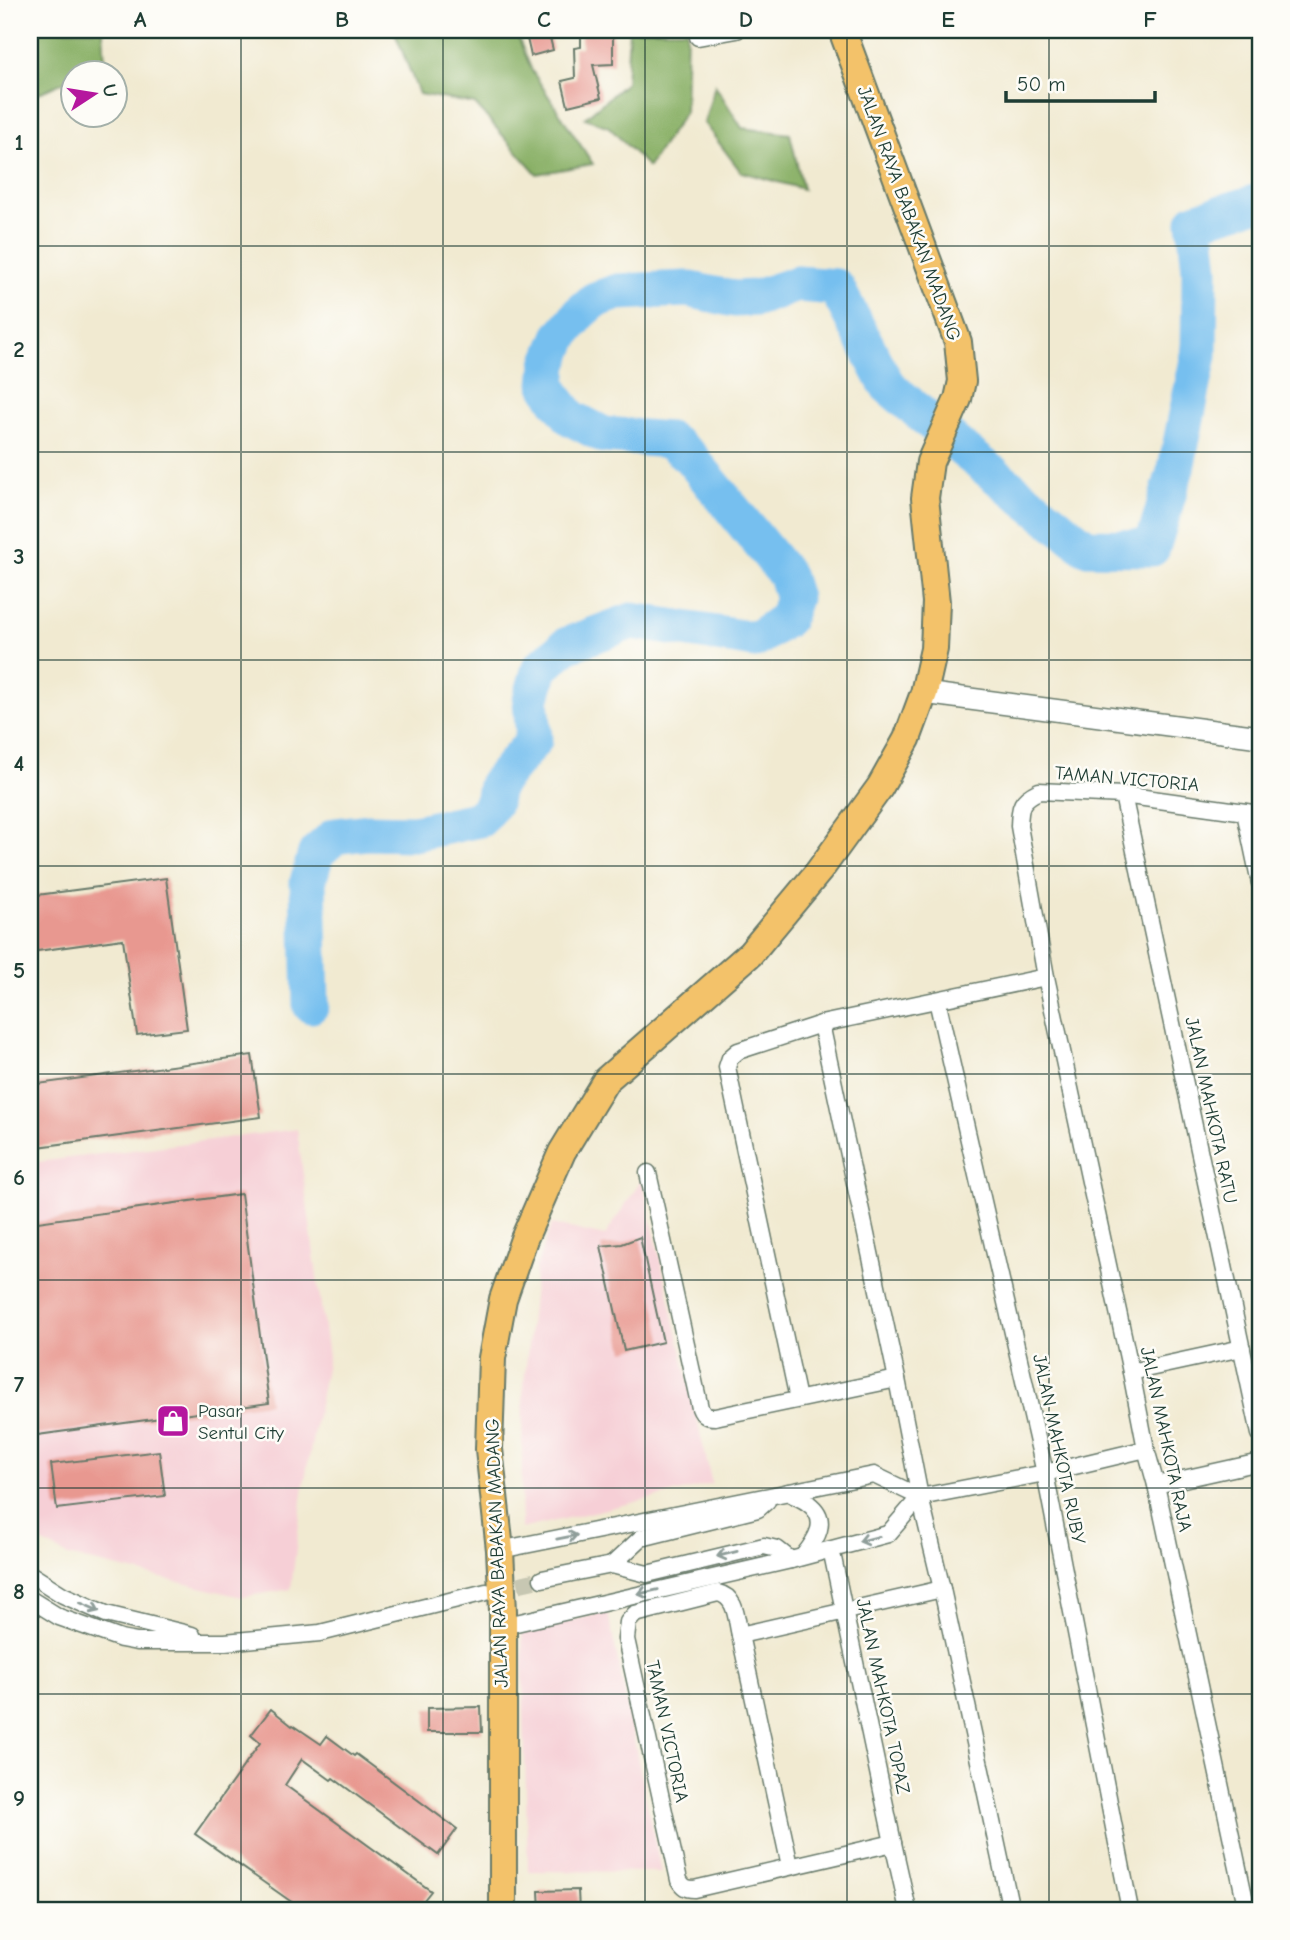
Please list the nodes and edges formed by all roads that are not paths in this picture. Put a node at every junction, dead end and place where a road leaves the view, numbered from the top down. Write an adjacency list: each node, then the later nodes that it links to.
1 (737, 30): 3 (street)
2 (842, 30): 4 (main road, JALAN RAYA BABAKAN MADANG)
3 (698, 37)
4 (923, 693): 5 (street); 25 (main road, JALAN RAYA BABAKAN MADANG)
5 (1260, 737)
6 (1123, 795): 7 (street, TAMAN VICTORIA); 9 (street, TAMAN VICTORIA); 13 (street, JALAN MAHKOTA RATU)
7 (1253, 813): 8 (street)
8 (1260, 883)
9 (1046, 977): 10 (street); 14 (street, JALAN MAHKOTA RAJA)
10 (937, 1000): 11 (street); 21 (street, JALAN MAHKOTA RUBY)
11 (821, 1024): 15 (street); 16 (street)
12 (648, 1173): 16 (street)
13 (1242, 1348): 14 (street); 17 (street, JALAN MAHKOTA RATU)
14 (1131, 1372): 19 (street, JALAN MAHKOTA RAJA)
15 (897, 1379): 16 (street); 24 (street)
16 (798, 1399)
17 (1258, 1411): 18 (street, JALAN MAHKOTA RATU)
18 (1260, 1434)
19 (1146, 1449): 21 (street); 22 (street, JALAN MAHKOTA RAJA)
20 (1260, 1462): 22 (street)
21 (1045, 1472): 24 (street); 43 (street, JALAN MAHKOTA RUBY)
22 (1156, 1485): 44 (street, JALAN MAHKOTA RAJA)
23 (780, 1494): 24 (street); 25 (street, one-way to 23); 26 (street); 28 (street)
24 (919, 1497): 26 (street, one-way to 26); 31 (street)
25 (500, 1550): 35 (main road, JALAN RAYA BABAKAN MADANG)
26 (797, 1558): 28 (street, one-way to 28); 35 (street, one-way to 35)
27 (834, 1558): 34 (street, JALAN MAHKOTA TOPAZ)
28 (612, 1565): 30 (street)
29 (30, 1574): 37 (street, one-way to 37)
30 (542, 1579)
31 (942, 1589): 34 (street); 42 (street)
32 (486, 1592): 37 (street)
33 (30, 1600): 37 (street)
34 (844, 1612): 36 (street); 38 (street, JALAN MAHKOTA TOPAZ)
35 (503, 1626): 40 (main road, JALAN RAYA BABAKAN MADANG)
36 (740, 1636): 39 (street, TAMAN VICTORIA); 39 (street, TAMAN VICTORIA)
37 (225, 1642)
38 (893, 1843): 39 (street, TAMAN VICTORIA); 41 (street)
39 (790, 1866)
40 (503, 1910)
41 (908, 1910)
42 (1011, 1910)
43 (1130, 1910)
44 (1247, 1910)

